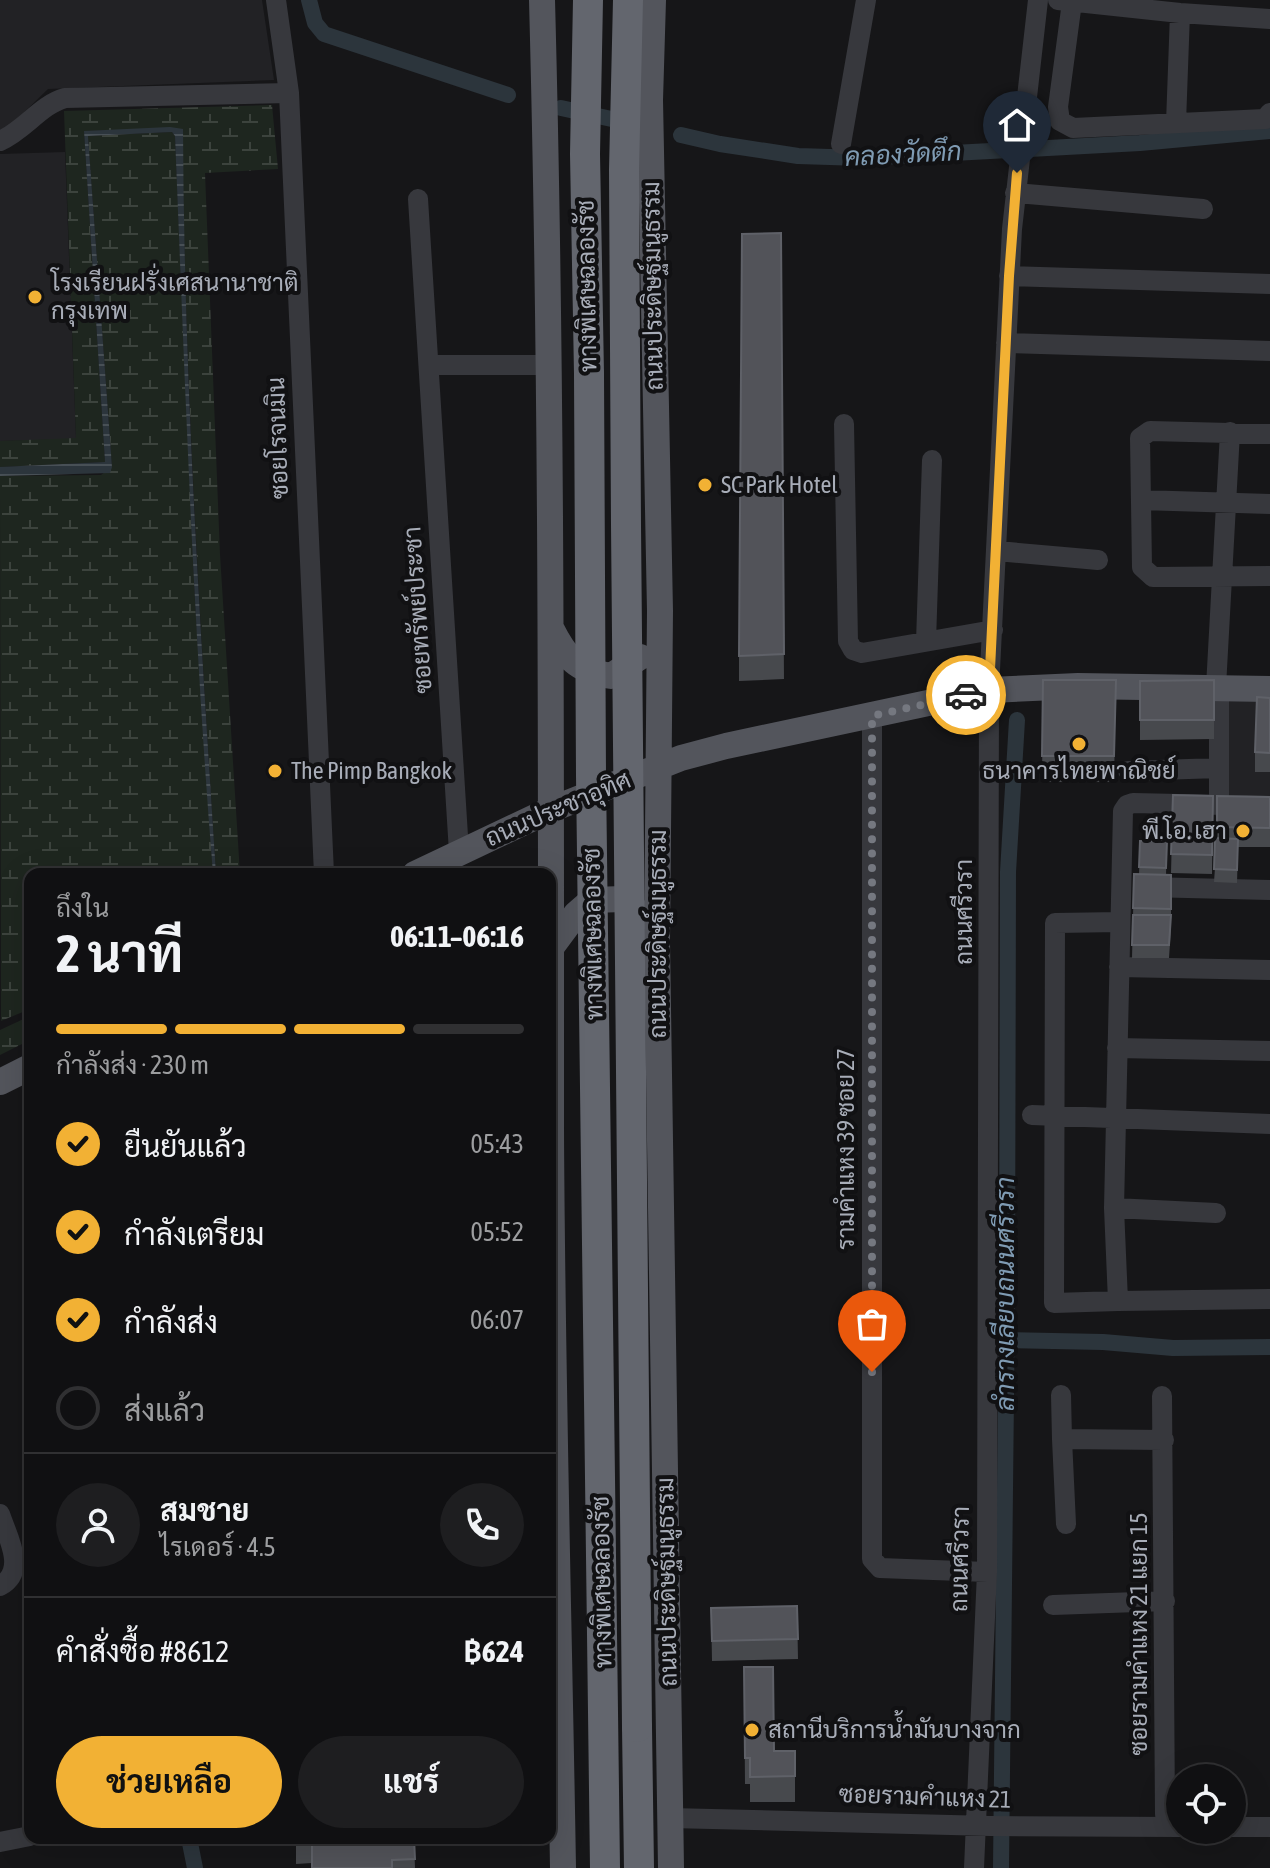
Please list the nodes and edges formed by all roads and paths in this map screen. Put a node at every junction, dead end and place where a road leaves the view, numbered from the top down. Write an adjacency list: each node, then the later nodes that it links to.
1 (276, 0): 11 (street, ซอยโรจนมิน)
2 (542, 0): 24 (main road)
3 (588, 0): 93 (highway, ทางพิเศษฉลองรัช, bridge)
4 (628, 0): 94 (highway, ทางพิเศษฉลองรัช, bridge)
5 (653, 0): 36 (main road, ถนนประดิษฐ์มนูธรรม)
6 (866, 0): 15 (street)
7 (1038, 0): 16 (street, ถนนศรีวรา)
8 (1065, 1): 9 (street); 13 (street)
9 (1180, 13): 10 (street); 13 (street)
10 (1270, 19)
11 (289, 93): 14 (street); 51 (street, ซอยโรจนมิน)
12 (1270, 113): 13 (street)
13 (1176, 123)
14 (0, 141)
15 (841, 144)
16 (1015, 193): 18 (street); 19 (street, ถนนศรีวรา)
17 (418, 199): 23 (street, ซอยทรัพย์ประชา)
18 (1203, 209)
19 (1009, 276): 20 (street); 21 (street, ถนนศรีวรา)
20 (1270, 284)
21 (1006, 343): 22 (street); 32 (street, ถนนศรีวรา)
22 (1270, 351)
23 (429, 365): 24 (street); 50 (street, ซอยทรัพย์ประชา)
24 (549, 365): 37 (main road)
25 (844, 424): 39 (street)
26 (1230, 432): 27 (street); 29 (street); 30 (street)
27 (1270, 434)
28 (932, 460): 39 (street)
29 (1141, 500): 30 (street); 34 (street)
30 (1226, 503): 31 (street); 34 (street)
31 (1270, 504)
32 (997, 551): 33 (street); 38 (street, ถนนศรีวรา)
33 (1098, 560)
34 (1222, 576): 35 (street); 40 (street)
35 (1270, 576)
36 (659, 618): 37 (main road); 44 (main road, ถนนประดิษฐ์มนูธรรม)
37 (550, 625): 49 (main road)
38 (993, 630): 39 (street); 42 (street, ถนนศรีวรา)
39 (926, 642)
40 (1218, 687): 41 (main road, ถนนประชาอุทิศ); 42 (main road, ถนนประชาอุทิศ); 45 (street)
41 (1270, 689)
42 (989, 690): 43 (main road, ถนนประชาอุทิศ); 79 (street, ถนนศรีวรา)
43 (872, 716): 44 (main road, ถนนประชาอุทิศ); 79 (street, รามคำแหง 39 ซอย 27)
44 (658, 767): 49 (main road, ถนนประชาอุทิศ); 58 (main road, ถนนประดิษฐ์มนูธรรม)
45 (1219, 768): 46 (street); 47 (street)
46 (1128, 771)
47 (1219, 806): 48 (street); 54 (street)
48 (1270, 806)
49 (550, 810): 50 (main road, ถนนประชาอุทิศ); 53 (main road)
50 (459, 852): 52 (main road, ถนนประชาอุทิศ)
51 (324, 868)
52 (427, 868)
53 (551, 868)
54 (1121, 886): 55 (street); 56 (street)
55 (1270, 890)
56 (1120, 922): 59 (street); 66 (street)
57 (556, 941): 58 (main road)
58 (657, 942): 85 (main road, ถนนประดิษฐ์มนูธรรม)
59 (1119, 967): 60 (street); 61 (street)
60 (1270, 970)
61 (1117, 1048): 62 (street); 67 (street)
62 (1270, 1051)
63 (24, 1070): 64 (main road)
64 (0, 1082)
65 (1032, 1115): 66 (street)
66 (1055, 1115): 67 (street); 72 (street)
67 (1117, 1117): 68 (street); 69 (street)
68 (1270, 1124)
69 (1114, 1208): 70 (street); 72 (street)
70 (1216, 1213)
71 (1270, 1299): 72 (street)
72 (1118, 1301)
73 (1061, 1395): 75 (street)
74 (1162, 1396): 76 (street, ซอยรามคำแหง 21 แยก 15)
75 (1062, 1439): 76 (street); 78 (street)
76 (1164, 1440): 81 (street, ซอยรามคำแหง 21 แยก 15)
77 (0, 1514): 80 (street)
78 (1066, 1524)
79 (987, 1572): 86 (street, ถนนศรีวรา)
80 (0, 1586)
81 (1165, 1601): 82 (street); 84 (street, ซอยรามคำแหง 21 แยก 15)
82 (1053, 1605)
83 (556, 1798): 92 (main road)
84 (1166, 1815)
85 (670, 1818): 86 (street, ซอยรามคำแหง 21); 95 (main road, ถนนประดิษฐ์มนูธรรม)
86 (983, 1826): 87 (street, ซอยรามคำแหง 21); 96 (street, ถนนศรีวรา)
87 (1166, 1827)
88 (1246, 1827): 89 (street)
89 (1270, 1827)
90 (24, 1837): 91 (street)
91 (0, 1842)
92 (563, 1868)
93 (605, 1868)
94 (639, 1868)
95 (671, 1868)
96 (974, 1868)

